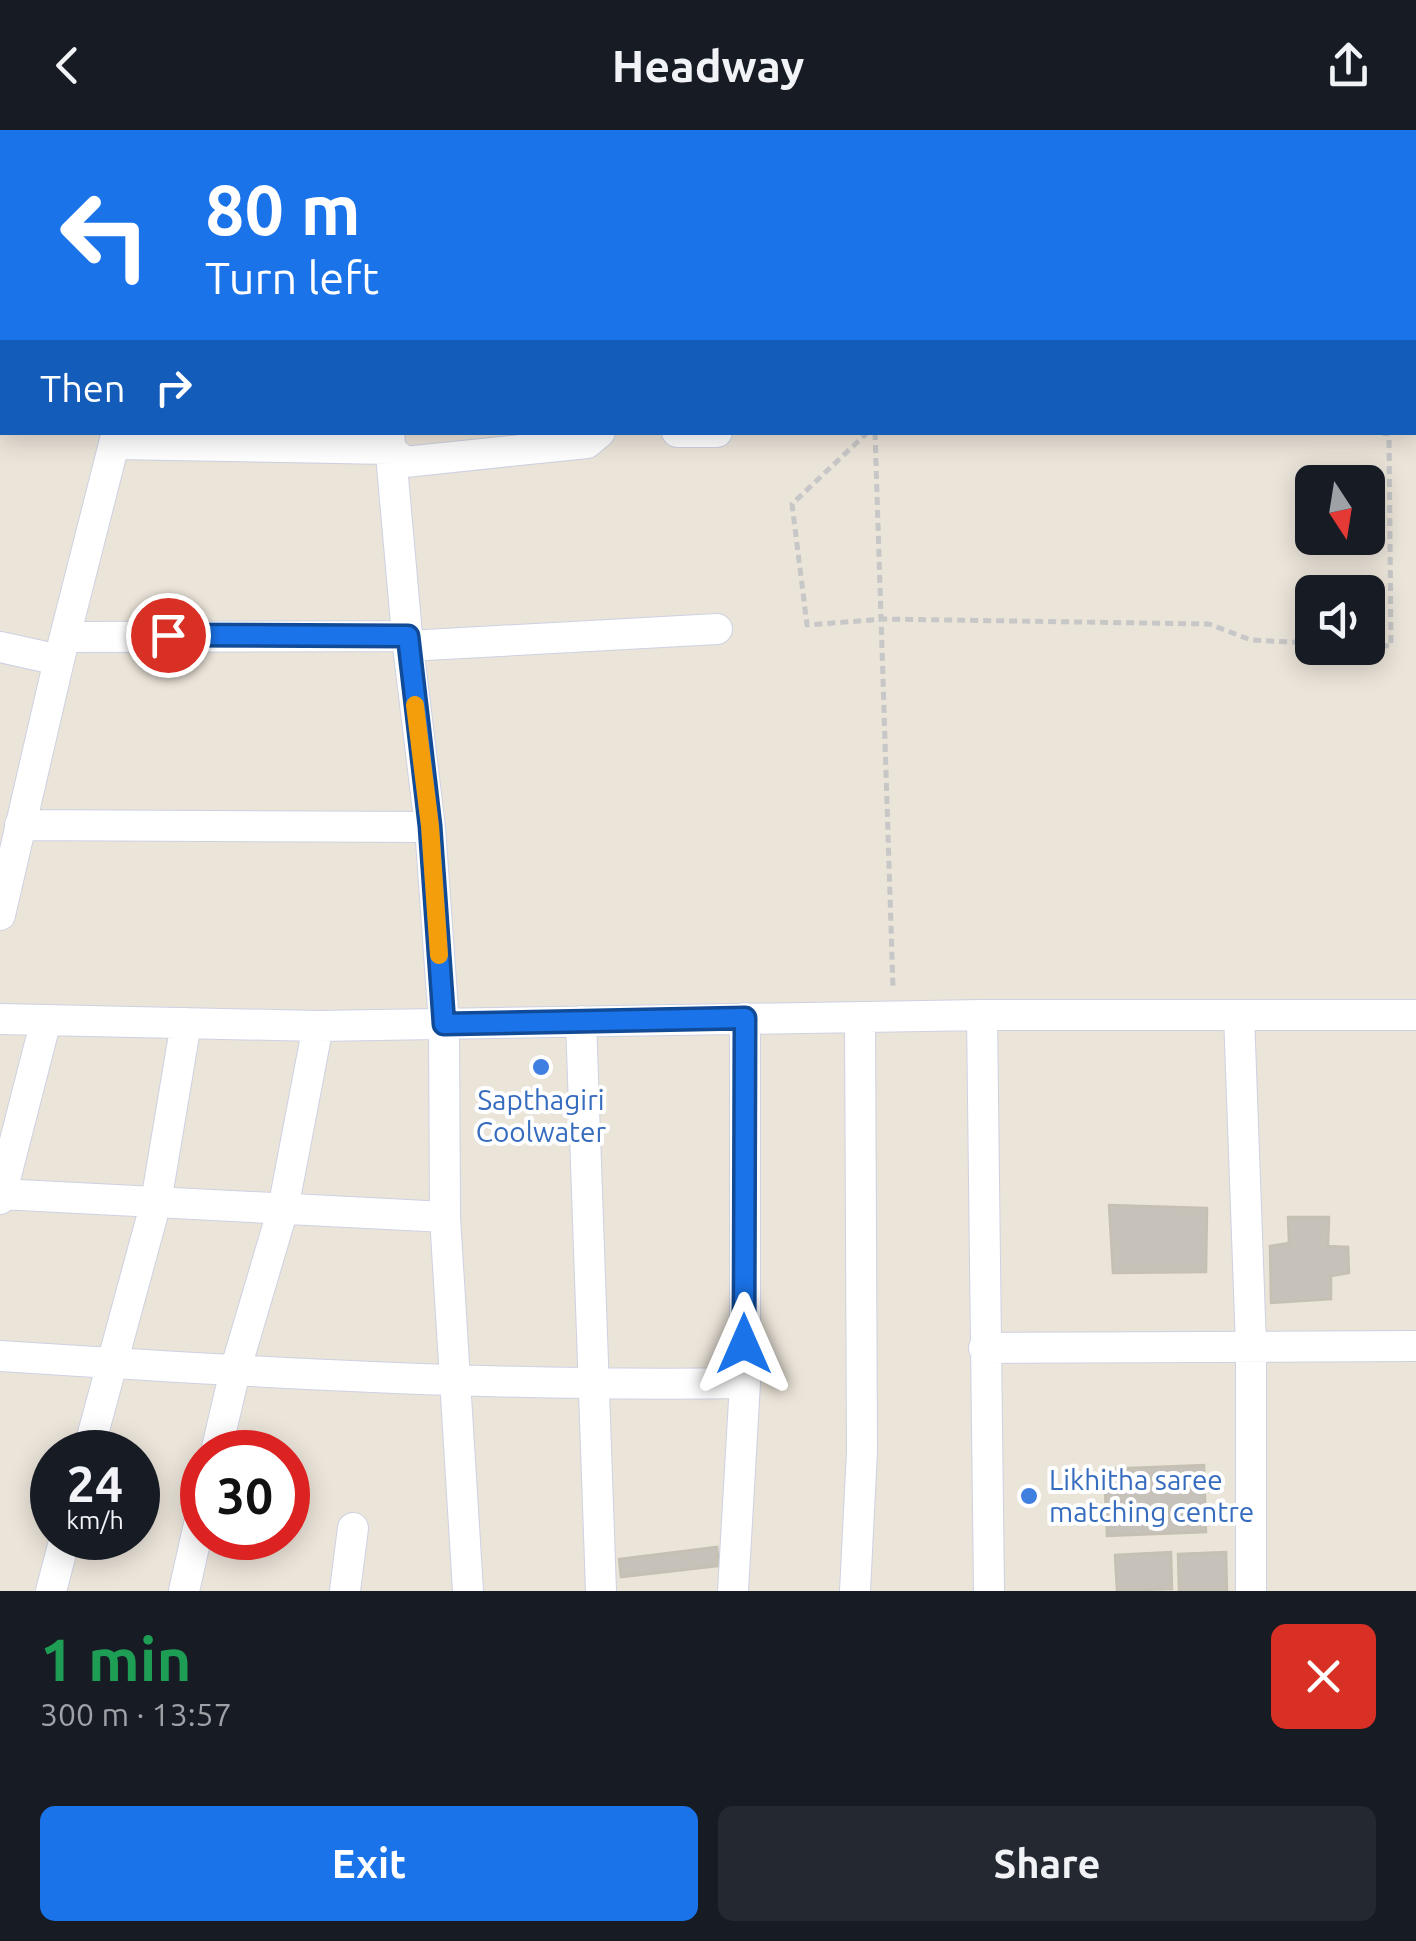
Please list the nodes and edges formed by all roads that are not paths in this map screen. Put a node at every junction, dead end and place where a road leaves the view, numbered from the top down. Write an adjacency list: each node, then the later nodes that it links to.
1 (597, 435): 3 (street)
2 (115, 438): 3 (street); 7 (street)
3 (390, 441): 5 (street)
4 (717, 629): 5 (street)
5 (408, 641): 7 (street); 9 (street)
6 (0, 648): 7 (street)
7 (62, 649): 8 (street)
8 (20, 826): 9 (street); 10 (street)
9 (430, 826): 20 (street)
10 (0, 915)
11 (982, 1015): 12 (street); 14 (street); 28 (street)
12 (1239, 1015): 13 (street); 26 (street)
13 (1416, 1015)
14 (860, 1017): 15 (street); 46 (street)
15 (745, 1018): 18 (street); 33 (street)
16 (0, 1019): 17 (street)
17 (46, 1020): 19 (street); 22 (street)
18 (581, 1021): 20 (street); 34 (street)
19 (186, 1023): 21 (street); 23 (street)
20 (444, 1024): 21 (street); 25 (street)
21 (318, 1026): 24 (street)
22 (0, 1196): 23 (street)
23 (156, 1202): 24 (street); 30 (street)
24 (283, 1209): 25 (street); 31 (street)
25 (445, 1218): 32 (street)
26 (1252, 1346): 27 (street); 28 (street); 48 (street)
27 (1416, 1346)
28 (984, 1348): 47 (street)
29 (0, 1356): 30 (street)
30 (112, 1363): 31 (street); 35 (street)
31 (235, 1371): 32 (street); 36 (street)
32 (456, 1380): 34 (street); 43 (street)
33 (744, 1383): 34 (street); 45 (street)
34 (595, 1386): 44 (street)
35 (94, 1430)
36 (221, 1430)
37 (353, 1528): 42 (street)
38 (59, 1560): 40 (street)
39 (191, 1560): 41 (street)
40 (50, 1591)
41 (184, 1591)
42 (346, 1591)
43 (468, 1591)
44 (601, 1591)
45 (733, 1591)
46 (855, 1591)
47 (989, 1591)
48 (1251, 1591)

